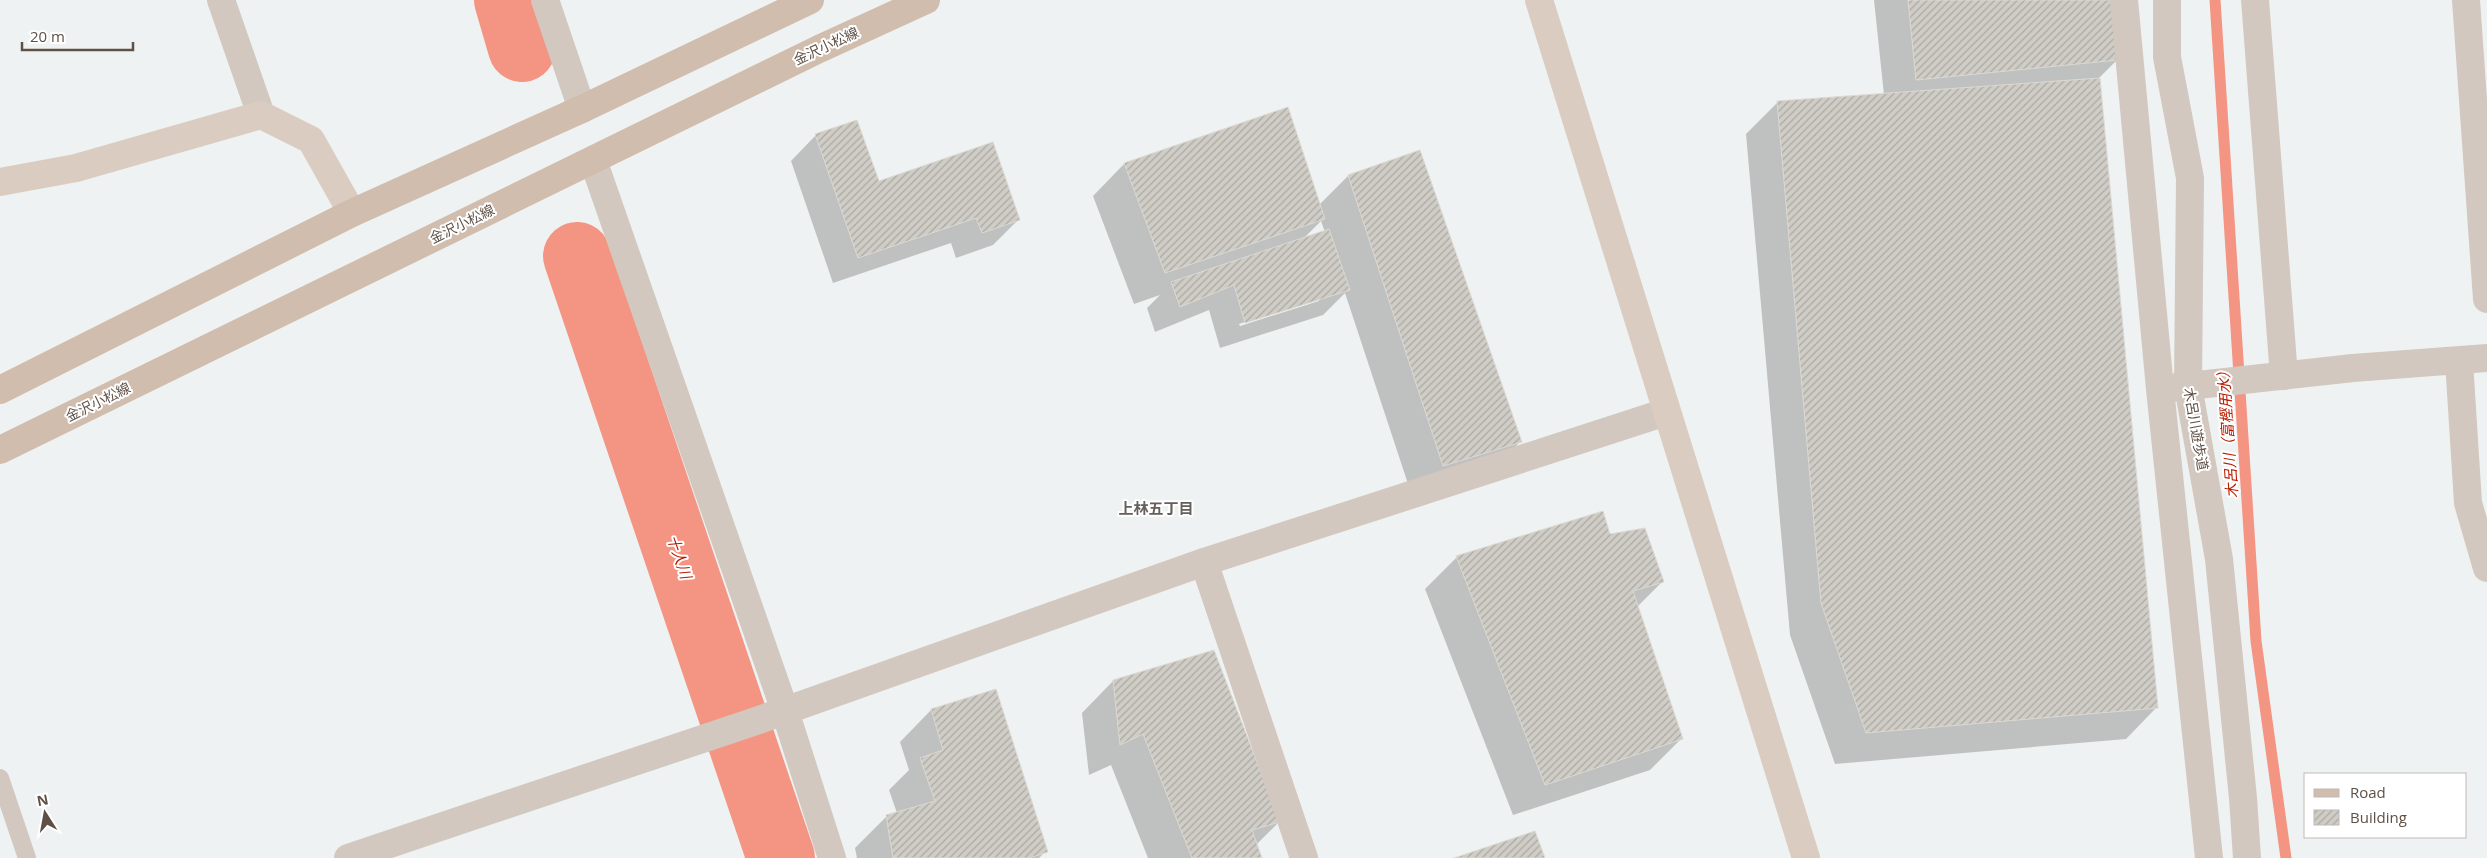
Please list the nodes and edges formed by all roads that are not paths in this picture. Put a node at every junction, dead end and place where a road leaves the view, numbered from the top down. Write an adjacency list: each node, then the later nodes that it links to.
1 (221, 0): 11 (street)
2 (545, 0): 10 (street)
3 (810, 0): 10 (main road)
4 (926, 0): 12 (main road, 金沢小松線)
5 (1539, 0): 22 (street)
6 (2124, 0): 20 (street)
7 (2167, 0): 19 (street, 木呂川遊歩道)
8 (2255, 0): 18 (street)
9 (2466, 0): 15 (street)
10 (582, 109): 14 (main road)
11 (261, 115): 13 (street); 14 (street)
12 (593, 160): 23 (main road, 金沢小松線); 26 (street)
13 (0, 182)
14 (352, 213): 21 (main road)
15 (2487, 299)
16 (2487, 358): 17 (street)
17 (2459, 361): 18 (street); 25 (street)
18 (2284, 376): 19 (street)
19 (2200, 385): 20 (street); 34 (street, 木呂川遊歩道)
20 (2160, 389): 33 (street)
21 (0, 390)
22 (1666, 412): 24 (street); 32 (street)
23 (0, 450)
24 (1204, 562): 26 (street); 31 (street)
25 (2487, 568)
26 (785, 711): 29 (street); 30 (street)
27 (0, 778): 28 (lane)
28 (27, 858)
29 (348, 858)
30 (832, 858)
31 (1304, 858)
32 (1806, 858)
33 (2209, 858)
34 (2247, 858)

